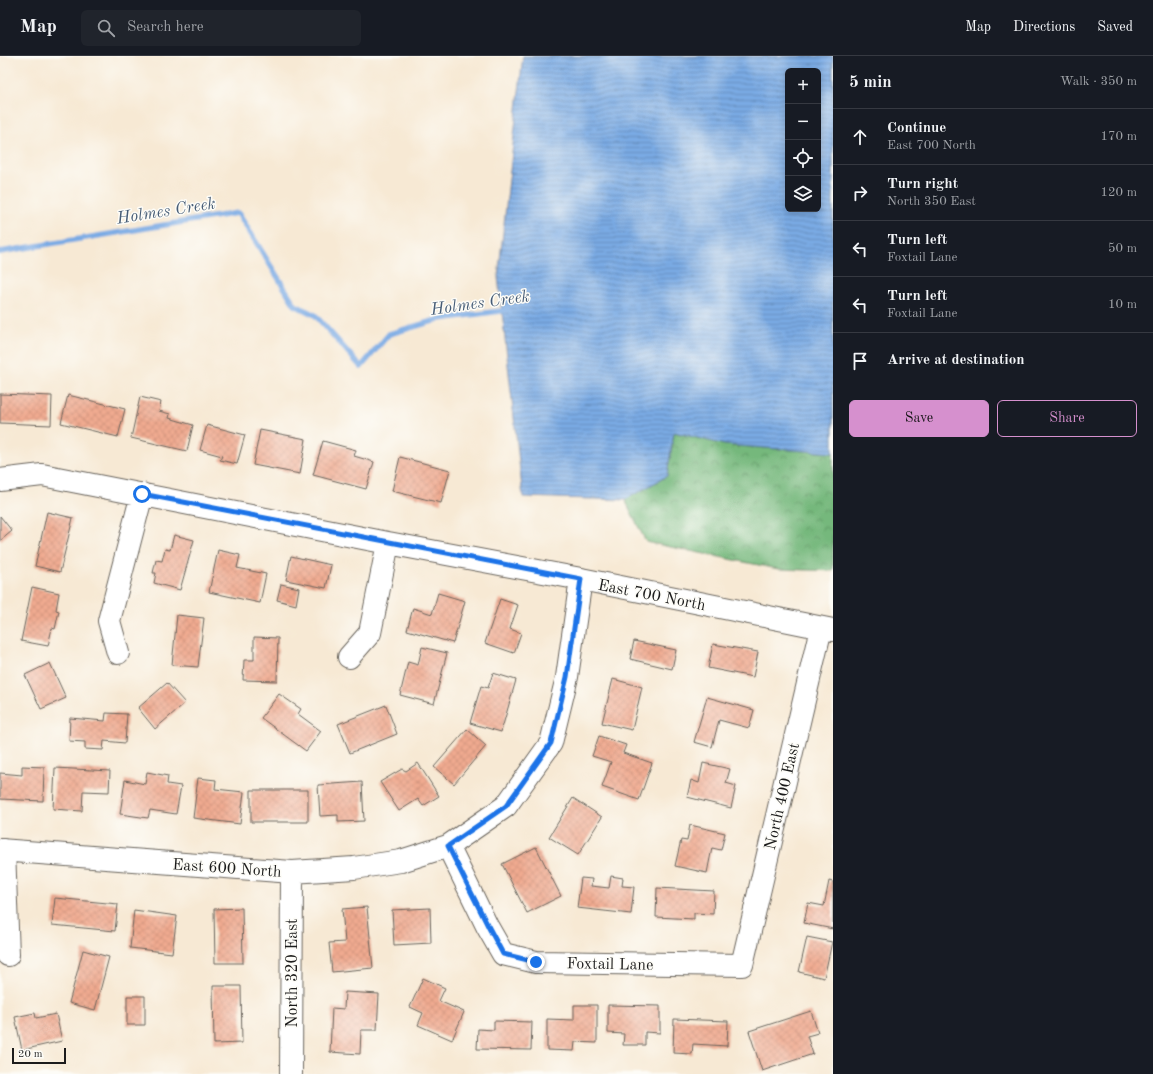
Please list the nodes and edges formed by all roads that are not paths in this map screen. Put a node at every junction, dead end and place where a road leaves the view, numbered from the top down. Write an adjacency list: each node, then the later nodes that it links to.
1 (0, 480): 2 (street, East 700 North)
2 (142, 494): 3 (street, East 700 North); 6 (street)
3 (388, 543): 4 (street, East 700 North); 7 (street)
4 (581, 579): 5 (street, East 700 North); 8 (street, East 600 North)
5 (827, 629): 12 (street, North 400 East)
6 (118, 653)
7 (349, 657)
8 (448, 846): 10 (street, East 600 North); 12 (street, Foxtail Lane)
9 (2, 850): 10 (street, East 600 North); 11 (street, East 600 North)
10 (292, 872): 13 (street, North 320 East)
11 (8, 955)
12 (742, 965)
13 (291, 1074)

